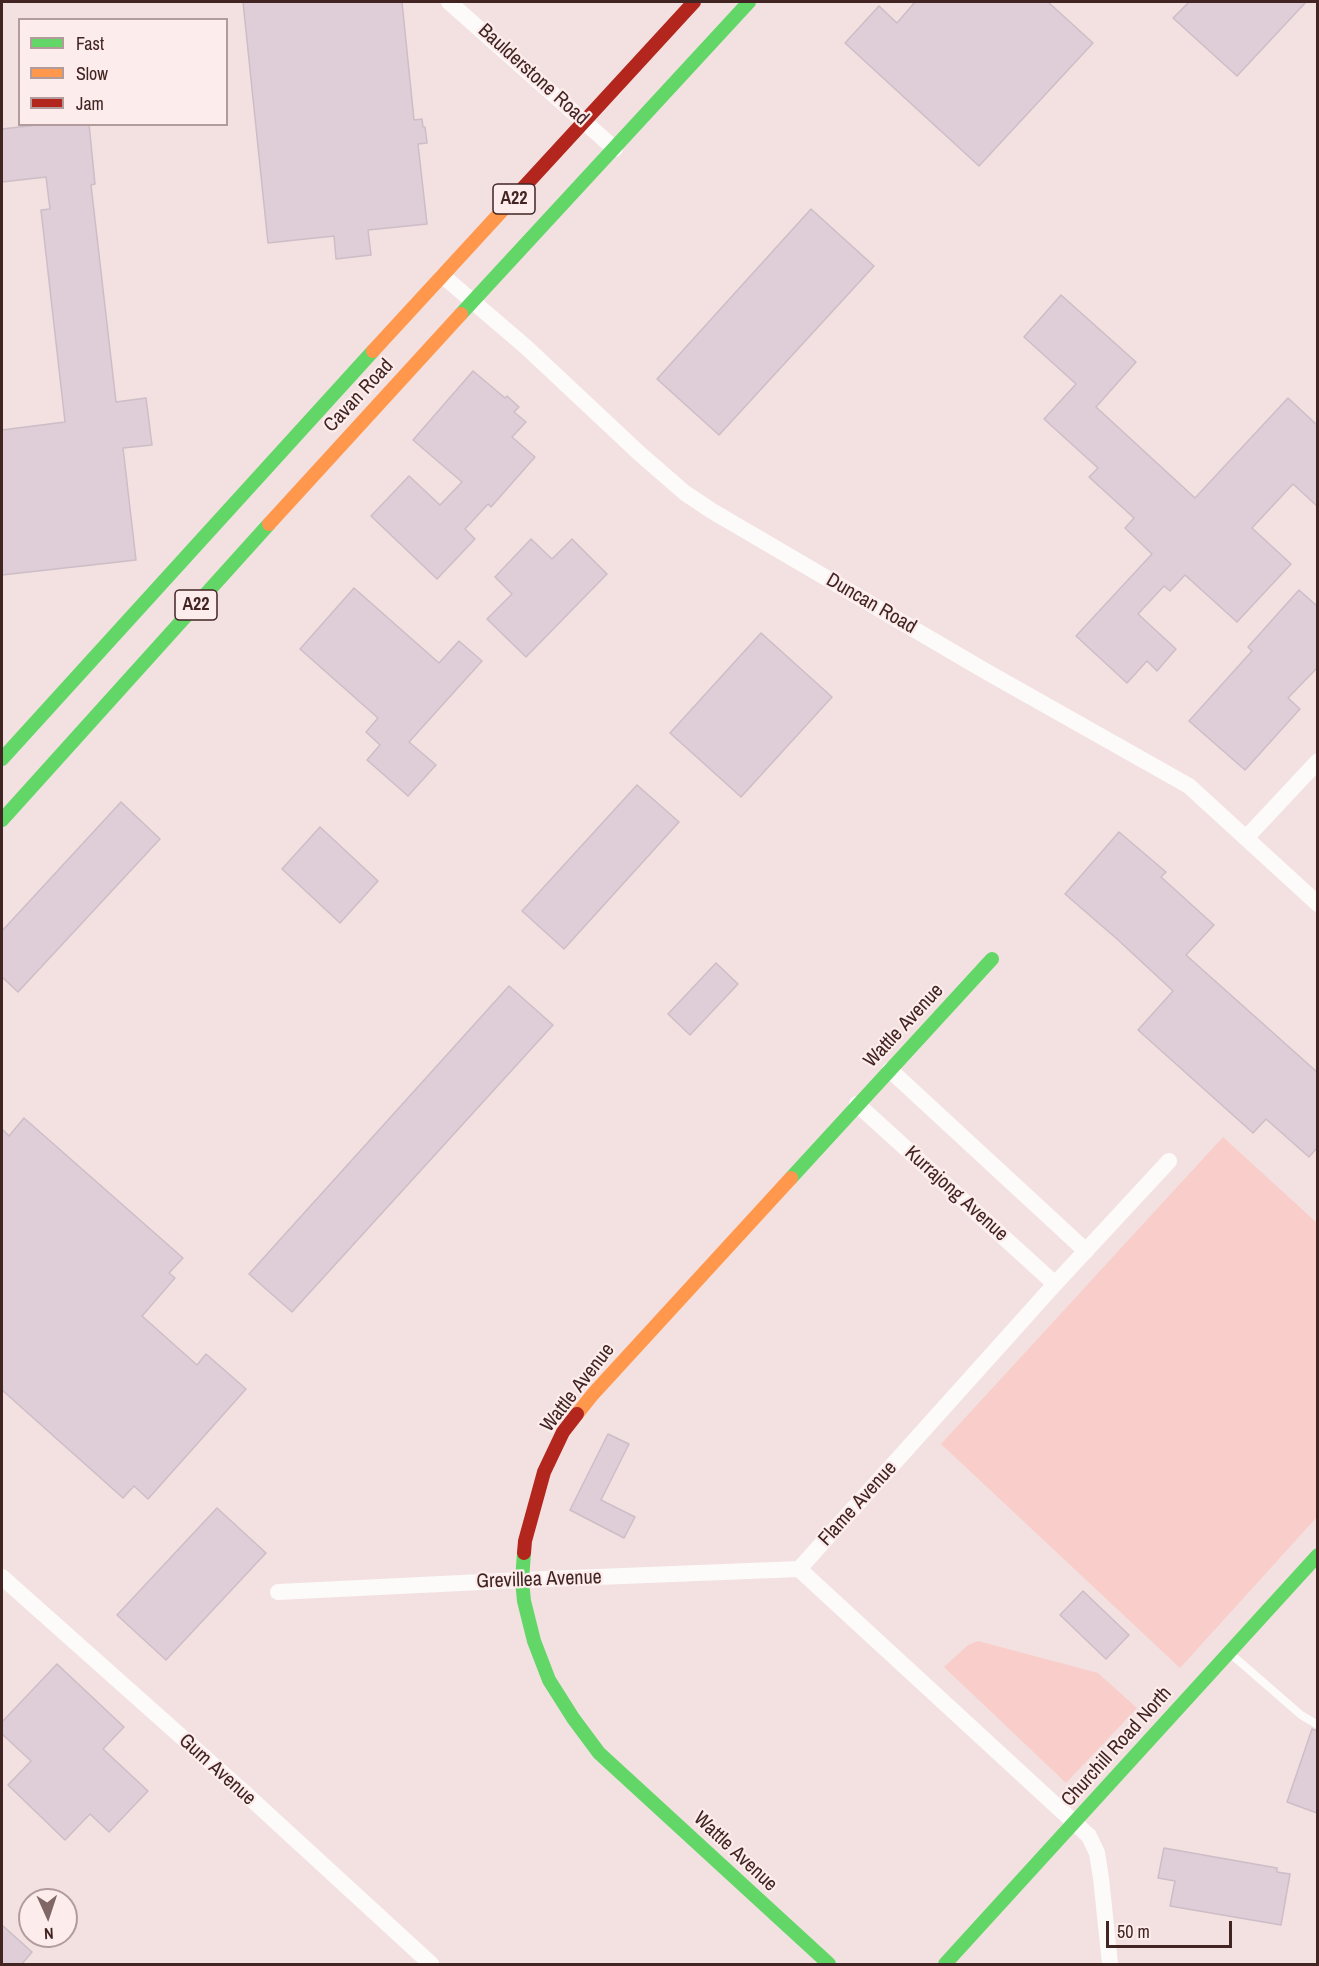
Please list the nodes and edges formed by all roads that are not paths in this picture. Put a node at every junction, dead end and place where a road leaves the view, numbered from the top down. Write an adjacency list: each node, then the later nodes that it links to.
1 (449, 2): 4 (street, Baulderstone Road)
2 (694, 2): 4 (main road, Cavan Road / A22)
3 (749, 2): 5 (main road, Cavan Road / A22)
4 (584, 121): 5 (street, Baulderstone Road); 6 (main road, Cavan Road / A22)
5 (615, 149): 7 (main road, Cavan Road / A22)
6 (443, 276): 7 (street, Duncan Road); 8 (main road, Cavan Road / A22)
7 (474, 302): 10 (main road, Cavan Road / A22); 11 (street, Duncan Road)
8 (2, 759)
9 (1317, 761): 11 (street)
10 (2, 820)
11 (1246, 838): 12 (street, Duncan Road)
12 (1317, 904)
13 (992, 959): 14 (main road, Wattle Avenue)
14 (890, 1070): 15 (main road, Wattle Avenue); 17 (street)
15 (857, 1104): 18 (street, Kurrajong Avenue); 22 (main road, Wattle Avenue)
16 (1169, 1161): 17 (street, Flame Avenue)
17 (1086, 1251): 18 (street, Flame Avenue)
18 (1055, 1284): 20 (street, Flame Avenue)
19 (1317, 1555): 24 (main road, Churchill Road North)
20 (799, 1569): 22 (street, Grevillea Avenue); 26 (street)
21 (2, 1577): 27 (street, Gum Avenue)
22 (522, 1580): 23 (street, Grevillea Avenue); 28 (main road, Wattle Avenue)
23 (278, 1592)
24 (1229, 1653): 25 (lane); 26 (main road, Churchill Road North)
25 (1317, 1725)
26 (1076, 1822): 29 (main road, Churchill Road North); 30 (street)
27 (431, 1965)
28 (829, 1965)
29 (945, 1965)
30 (1110, 1965)

